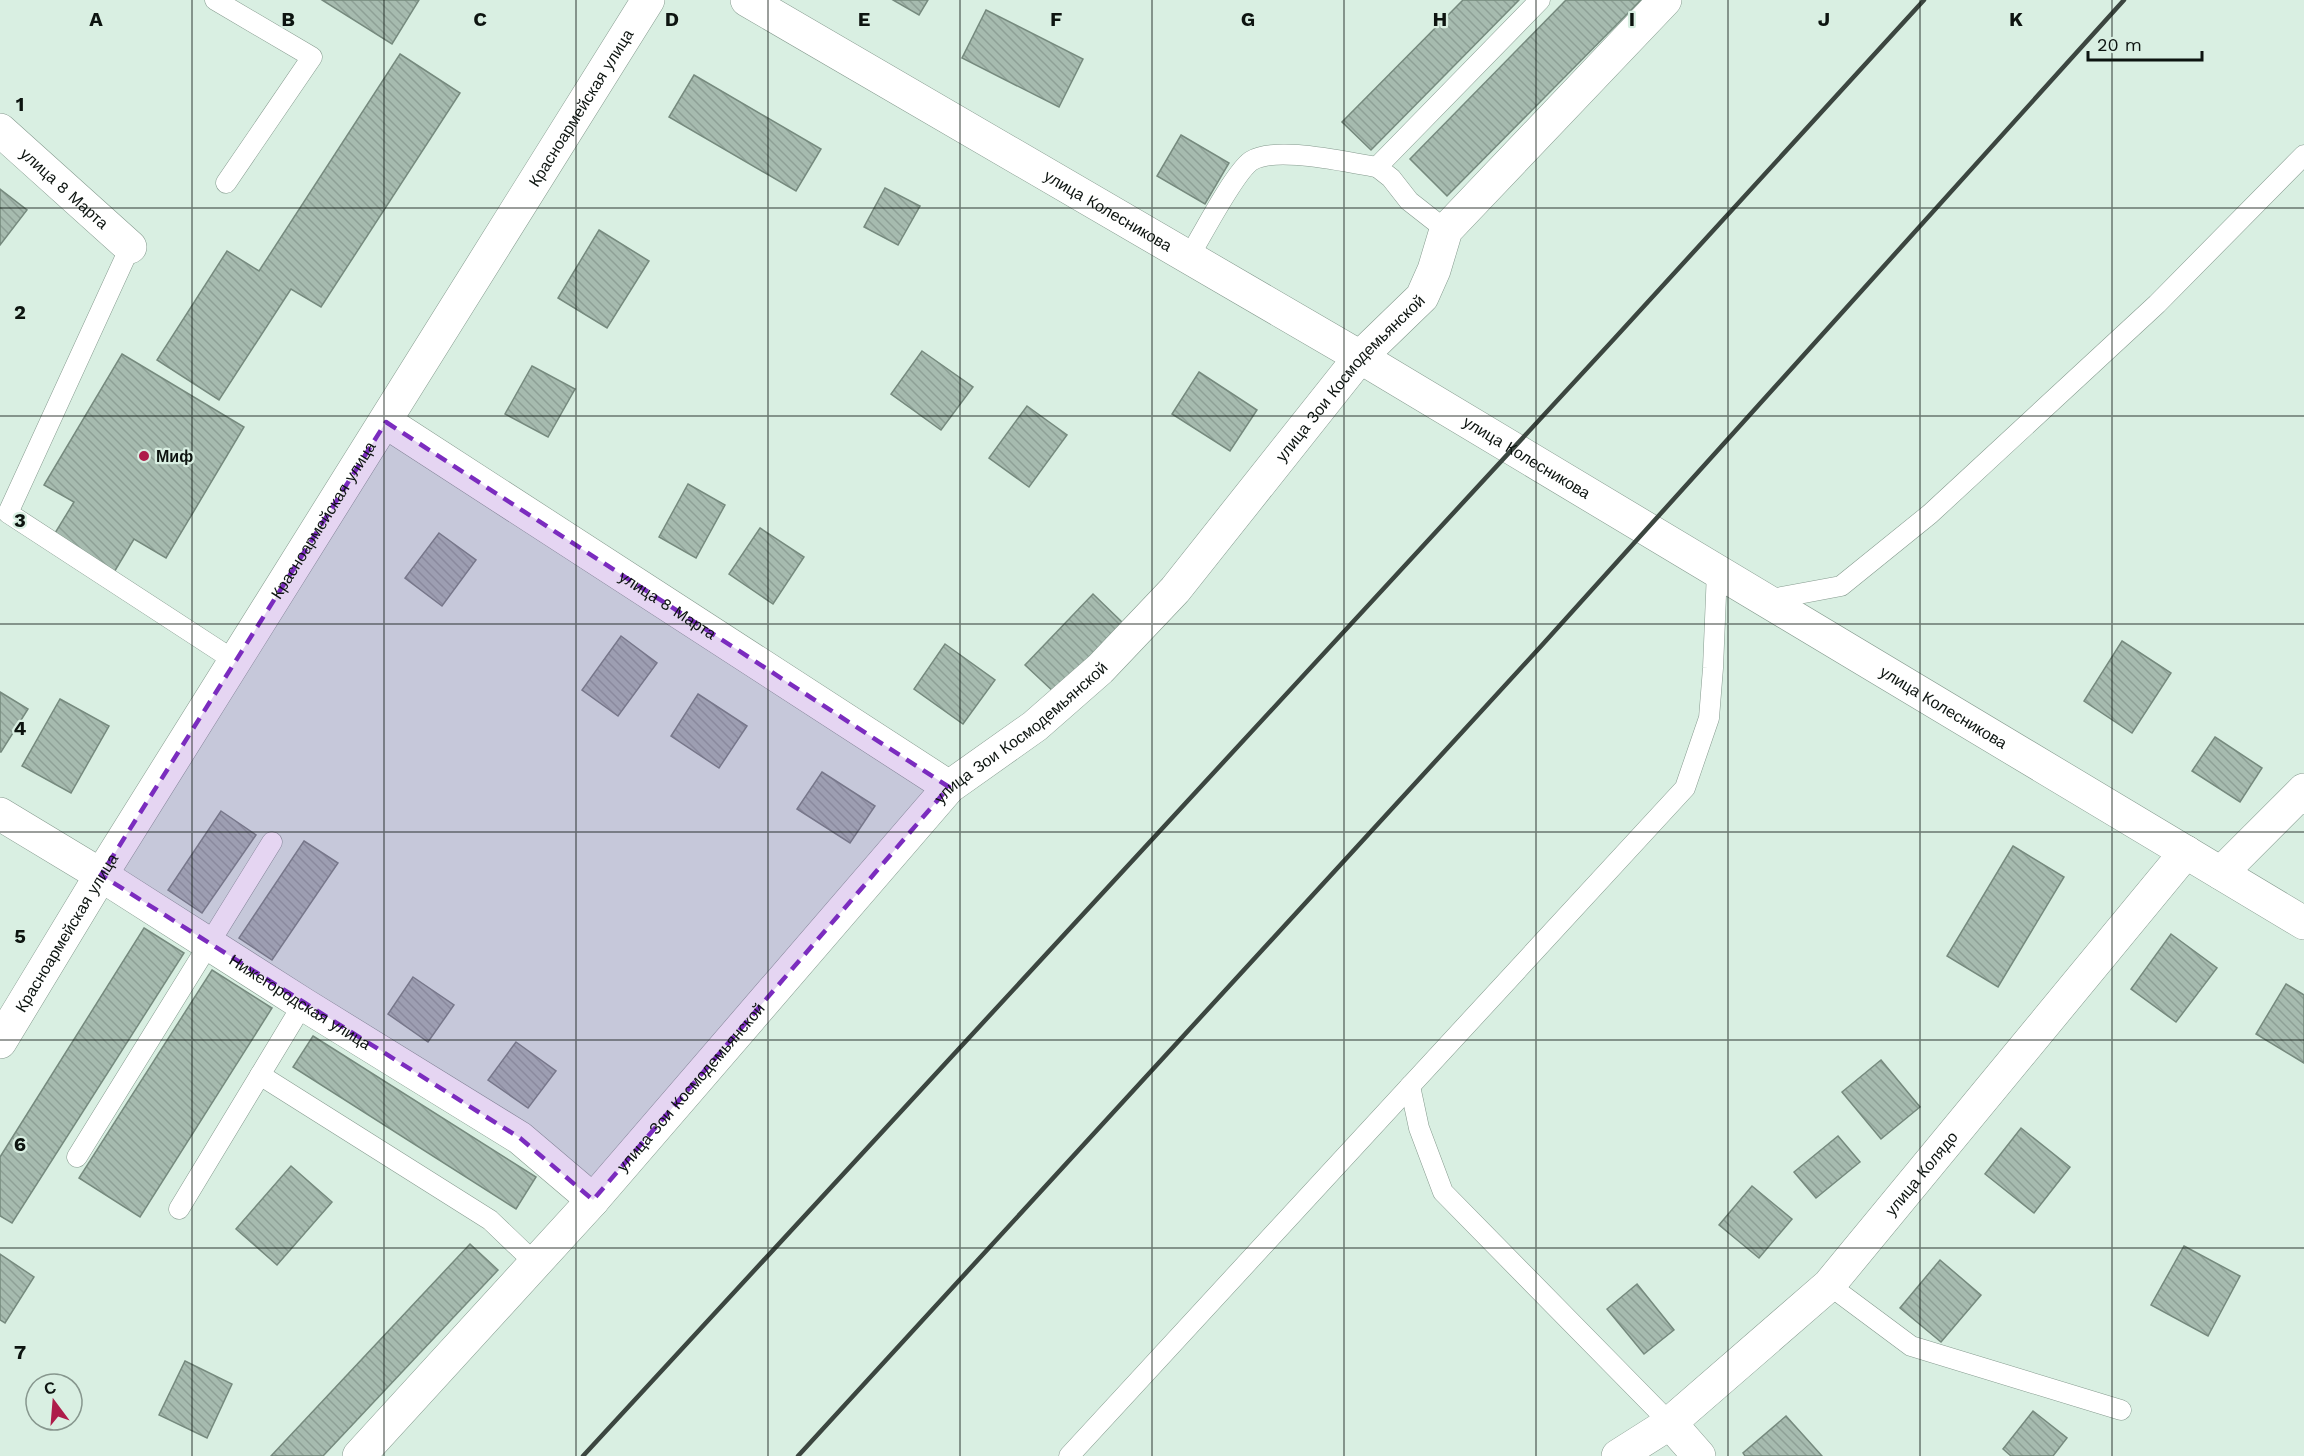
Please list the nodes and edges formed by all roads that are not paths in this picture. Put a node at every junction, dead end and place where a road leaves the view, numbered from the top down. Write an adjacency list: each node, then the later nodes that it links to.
1 (215, 0): 9 (lane)
2 (648, 0): 14 (street, Красноармейская улица)
3 (747, 0): 12 (street, улица Колесникова)
4 (1540, 0): 8 (lane)
5 (1665, 0): 10 (street, улица Зои Космодемьянской)
6 (0, 130): 11 (street, улица 8 Марта)
7 (2304, 155): 16 (lane)
8 (1377, 167): 10 (lane); 12 (lane)
9 (226, 183)
10 (1446, 230): 13 (street, улица Зои Космодемьянской)
11 (130, 247): 17 (lane)
12 (1189, 257): 13 (street, улица Колесникова)
13 (1360, 357): 15 (street, улица Колесникова); 18 (street, улица Зои Космодемьянской)
14 (386, 422): 17 (street, Красноармейская улица); 18 (street, улица 8 Марта)
15 (1717, 571): 16 (street, улица Колесникова); 30 (lane)
16 (1766, 600): 22 (street, улица Колесникова)
17 (235, 661): 24 (street, Красноармейская улица)
18 (949, 787): 32 (street, улица Зои Космодемьянской)
19 (2304, 790): 23 (street)
20 (0, 814): 24 (street, Нижегородская улица)
21 (272, 842): 26 (lane)
22 (2187, 852): 23 (street, улица Колесникова); 35 (street, улица Колядо)
23 (2221, 873): 25 (street, улица Колесникова)
24 (101, 875): 26 (street, Нижегородская улица); 28 (street, Красноармейская улица)
25 (2304, 922)
26 (209, 944): 27 (street, Нижегородская улица); 31 (lane)
27 (303, 1004): 29 (lane); 32 (street, Нижегородская улица)
28 (0, 1042)
29 (260, 1075): 33 (lane); 34 (lane)
30 (1410, 1086): 37 (lane); 39 (lane)
31 (77, 1156)
32 (593, 1200): 34 (street, улица Зои Космодемьянской)
33 (179, 1209)
34 (535, 1263): 38 (street, улица Зои Космодемьянской)
35 (1829, 1285): 36 (lane); 37 (street, улица Колядо)
36 (2121, 1410)
37 (1670, 1423): 40 (street, улица Колядо); 41 (street)
38 (359, 1456)
39 (1069, 1456)
40 (1618, 1456)
41 (1699, 1456)

